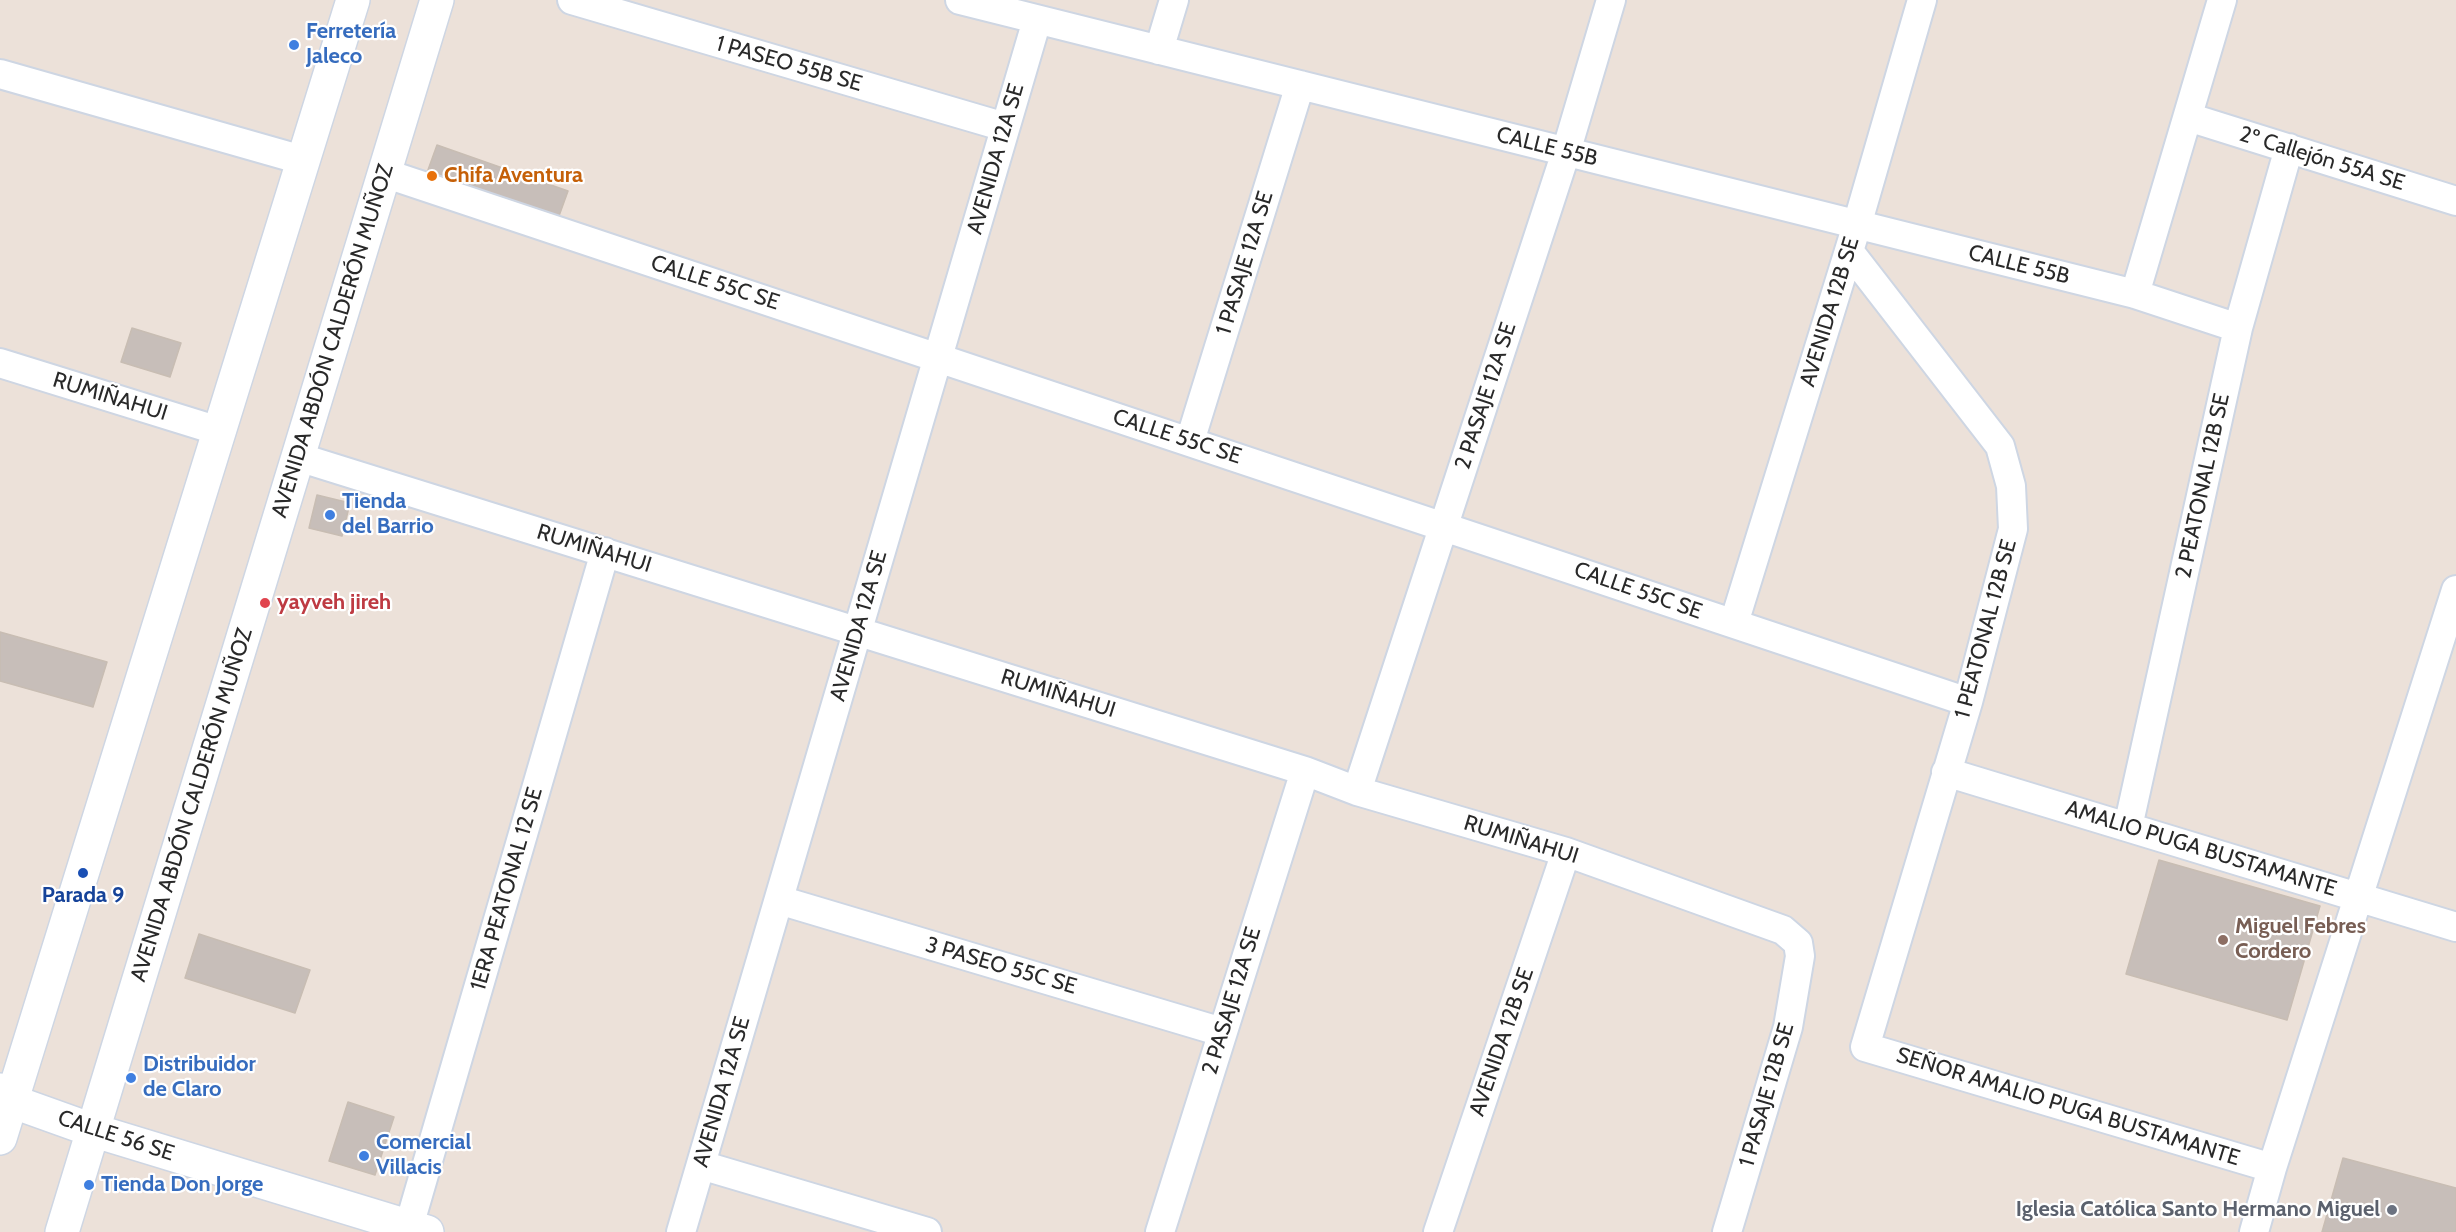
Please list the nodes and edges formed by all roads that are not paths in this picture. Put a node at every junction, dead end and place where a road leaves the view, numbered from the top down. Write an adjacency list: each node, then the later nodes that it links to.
1 (353, 0): 17 (main road)
2 (437, 0): 18 (main road, AVENIDA ABDÓN CALDERÓN MUÑOZ)
3 (572, 0): 14 (street, 1 PASEO 55B SE)
4 (960, 0): 9 (street, CALLE 55B)
5 (1174, 0): 10 (street)
6 (1611, 0): 16 (street, 2 PASAJE 12A SE)
7 (1922, 0): 20 (street, AVENIDA 12B SE)
8 (2222, 0): 13 (street)
9 (1037, 20): 10 (street, CALLE 55B); 14 (street, AVENIDA 12A SE)
10 (1159, 50): 12 (street, CALLE 55B)
11 (0, 74): 17 (street)
12 (1300, 86): 16 (street, CALLE 55B); 26 (street, 1 PASAJE 12A SE)
13 (2188, 117): 15 (street, 2º Callejón 55A SE); 21 (street)
14 (1005, 127): 23 (street, AVENIDA 12A SE)
15 (2289, 148): 19 (street, 2º Callejón 55A SE); 22 (street, 2 PEATONAL 12B SE)
16 (1566, 152): 20 (street, CALLE 55B); 28 (street, 2 PASAJE 12A SE)
17 (302, 160): 25 (main road)
18 (384, 173): 23 (street, CALLE 55C SE); 27 (main road, AVENIDA ABDÓN CALDERÓN MUÑOZ)
19 (2456, 201)
20 (1853, 238): 21 (street, CALLE 55B); 31 (street, AVENIDA 12B SE); 33 (street, 1 PEATONAL 12B SE)
21 (2135, 294): 22 (street, CALLE 55B)
22 (2238, 328): 37 (street, 2 PEATONAL 12B SE)
23 (938, 357): 26 (street, CALLE 55C SE); 32 (street, AVENIDA 12A SE)
24 (0, 363): 25 (street, RUMIÑAHUI)
25 (219, 432): 45 (main road)
26 (1190, 441): 28 (street, CALLE 55C SE)
27 (298, 457): 29 (street, RUMIÑAHUI); 46 (main road, AVENIDA ABDÓN CALDERÓN MUÑOZ)
28 (1443, 525): 31 (street, CALLE 55C SE); 36 (street, 2 PASAJE 12A SE)
29 (605, 552): 32 (street, RUMIÑAHUI); 50 (street, 1ERA PEATONAL 12 SE)
30 (2456, 590): 39 (street)
31 (1734, 623): 33 (street, CALLE 55C SE)
32 (857, 631): 34 (street, RUMIÑAHUI); 40 (street, AVENIDA 12A SE)
33 (1968, 702): 35 (street, 1 PEATONAL 12B SE)
34 (1305, 771): 36 (street, RUMIÑAHUI); 43 (street, 2 PASAJE 12A SE)
35 (1946, 772): 37 (street, AMALIO PUGA BUSTAMANTE); 44 (street, 1 PEATONAL 12B SE)
36 (1357, 790): 38 (street, RUMIÑAHUI)
37 (2128, 827): 39 (street, AMALIO PUGA BUSTAMANTE)
38 (1566, 852): 42 (street, RUMIÑAHUI); 55 (street, AVENIDA 12B SE)
39 (2359, 897): 41 (street, AMALIO PUGA BUSTAMANTE); 49 (street)
40 (779, 900): 43 (street, 3 PASEO 55C SE); 48 (street, AVENIDA 12A SE)
41 (2456, 927)
42 (1800, 956): 56 (street, 1 PASAJE 12B SE)
43 (1222, 1032): 54 (street, 2 PASAJE 12A SE)
44 (1865, 1047): 49 (street, SEÑOR AMALIO PUGA BUSTAMANTE)
45 (4, 1098): 46 (main road, CALLE 56 SE); 47 (main road)
46 (92, 1131): 50 (main road, CALLE 56 SE); 51 (main road, AVENIDA ABDÓN CALDERÓN MUÑOZ)
47 (0, 1138)
48 (701, 1165): 52 (street, AVENIDA 12A SE); 53 (street)
49 (2272, 1168): 57 (street)
50 (418, 1229)
51 (62, 1232)
52 (681, 1232)
53 (927, 1232)
54 (1160, 1232)
55 (1438, 1232)
56 (1727, 1232)
57 (2254, 1232)

